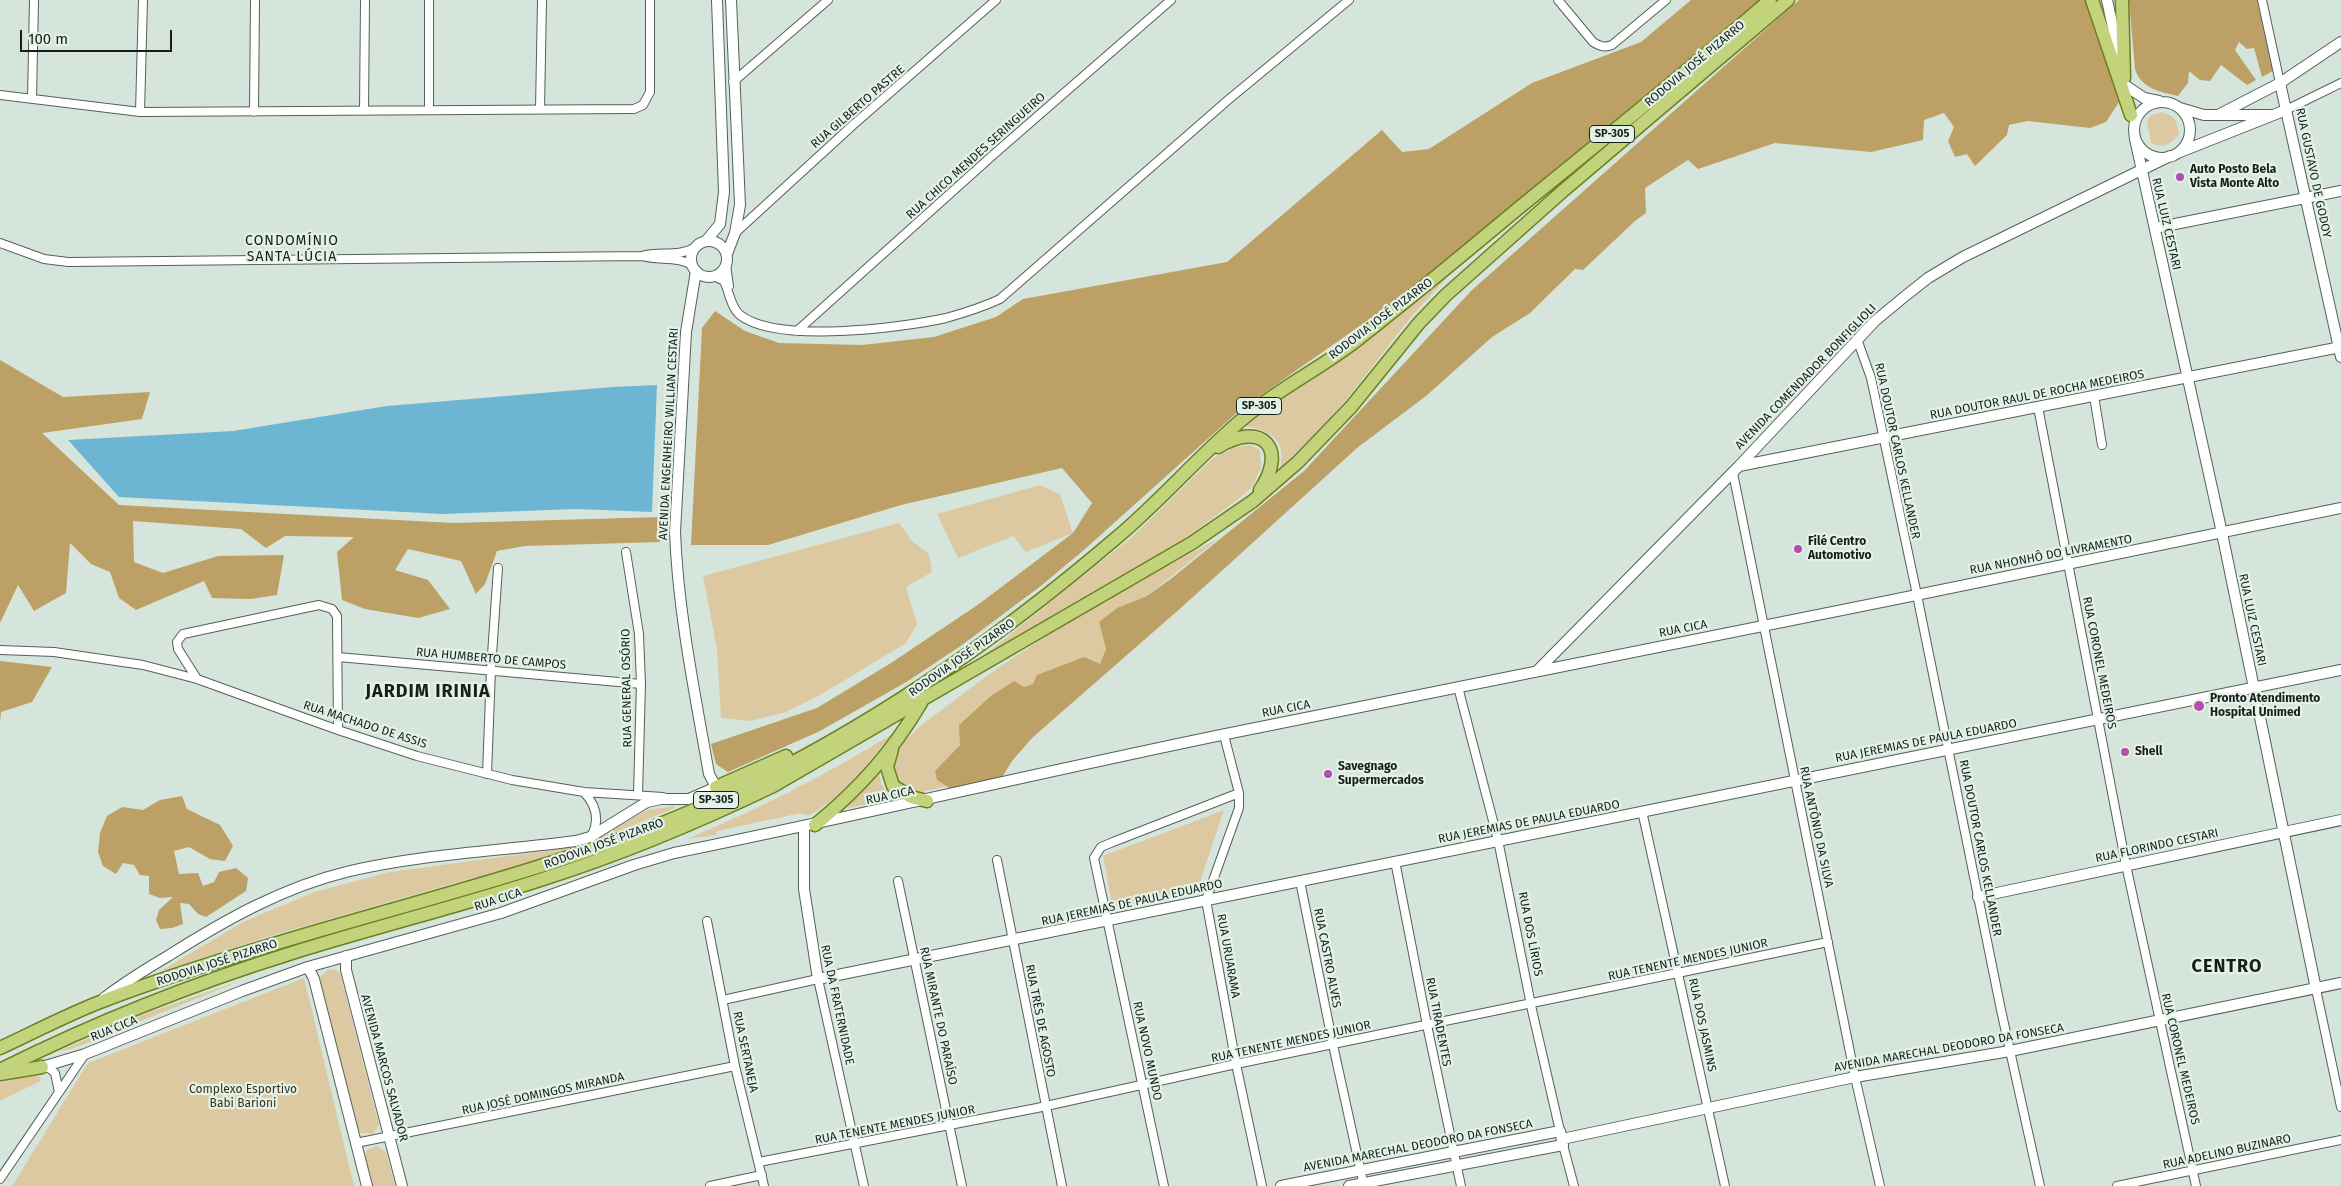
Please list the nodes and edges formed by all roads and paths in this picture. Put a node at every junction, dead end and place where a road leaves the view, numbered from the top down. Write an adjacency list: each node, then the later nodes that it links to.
1 (34, 0): 28 (street)
2 (143, 0): 35 (street)
3 (255, 0): 36 (street)
4 (365, 0): 34 (street)
5 (429, 0): 32 (street)
6 (542, 0): 31 (street)
7 (650, 0): 31 (street)
8 (717, 0): 47 (street)
9 (731, 0): 23 (street)
10 (828, 0): 23 (street)
11 (996, 0): 46 (street, RUA GILBERTO PASTRE)
12 (1171, 0): 57 (street, RUA CHICO MENDES SERINGUEIRO)
13 (1349, 0): 57 (street)
14 (1558, 0): 15 (street)
15 (1666, 0)
16 (1770, 0): 65 (main road, RODOVIA JOSÉ PIZARRO / SP-305)
17 (1788, 0): 67 (main road, RODOVIA JOSÉ PIZARRO / SP-305)
18 (2092, 0): 37 (main road)
19 (2107, 0): 24 (street, RUA LUIZ CESTARI)
20 (2122, 0): 24 (main road)
21 (2262, 0): 25 (street)
22 (2341, 42): 25 (street)
23 (733, 82): 46 (street)
24 (2125, 82): 29 (street); 37 (street, RUA LUIZ CESTARI)
25 (2280, 83): 33 (street, RUA GUSTAVO DE GODOY); 38 (street)
26 (2341, 83): 33 (street, AVENIDA COMENDADOR BONFIGLIOLI)
27 (0, 95): 28 (street)
28 (32, 99): 35 (street)
29 (2164, 102): 30 (street); 40 (street)
30 (2175, 105): 38 (street); 41 (street)
31 (540, 109): 32 (street)
32 (429, 110): 34 (street)
33 (2286, 110): 39 (street, AVENIDA COMENDADOR BONFIGLIOLI); 44 (street, RUA GUSTAVO DE GODOY)
34 (364, 111): 36 (street)
35 (140, 112): 36 (street)
36 (254, 112)
37 (2131, 115): 40 (street, RUA LUIZ CESTARI)
38 (2218, 115): 39 (street)
39 (2276, 115): 41 (street, AVENIDA COMENDADOR BONFIGLIOLI)
40 (2135, 134): 41 (street); 42 (street, RUA LUIZ CESTARI)
41 (2174, 154): 42 (street, AVENIDA COMENDADOR BONFIGLIOLI)
42 (2141, 170): 45 (street, RUA LUIZ CESTARI); 58 (street, AVENIDA COMENDADOR BONFIGLIOLI)
43 (2341, 191): 44 (street)
44 (2305, 198): 45 (street); 59 (street, RUA GUSTAVO DE GODOY)
45 (2155, 228): 60 (street, RUA LUIZ CESTARI)
46 (736, 233): 50 (street)
47 (706, 241): 49 (street); 50 (street)
48 (0, 243): 51 (street)
49 (694, 248): 51 (street); 53 (street)
50 (727, 254): 52 (street)
51 (642, 256): 53 (street)
52 (726, 265): 54 (street); 56 (street)
53 (694, 268): 54 (street); 55 (street, AVENIDA ENGENHEIRO WILLIAN CESTARI)
54 (711, 276): 55 (street); 56 (street)
55 (692, 289): 95 (street, AVENIDA ENGENHEIRO WILLIAN CESTARI)
56 (730, 295): 57 (street)
57 (797, 331)
58 (1857, 339): 63 (street, RUA DOUTOR CARLOS KELLANDER); 66 (street, AVENIDA COMENDADOR BONFIGLIOLI)
59 (2340, 351): 60 (street, RUA DOUTOR RAUL DE ROCHA MEDEIROS)
60 (2187, 378): 61 (street, RUA DOUTOR RAUL DE ROCHA MEDEIROS); 69 (street, RUA LUIZ CESTARI)
61 (2094, 396): 62 (street, RUA DOUTOR RAUL DE ROCHA MEDEIROS); 64 (street)
62 (2038, 407): 63 (street, RUA DOUTOR RAUL DE ROCHA MEDEIROS); 71 (street, RUA CORONEL MEDEIROS)
63 (1883, 438): 66 (street, RUA DOUTOR RAUL DE ROCHA MEDEIROS); 73 (street, RUA DOUTOR CARLOS KELLANDER)
64 (2102, 445)
65 (1200, 459): 67 (main road); 82 (main road, RODOVIA JOSÉ PIZARRO / SP-305)
66 (1736, 470): 74 (street, RUA ANTÔNIO DA SILVA); 75 (street, AVENIDA COMENDADOR BONFIGLIOLI)
67 (1253, 500): 87 (main road, RODOVIA JOSÉ PIZARRO / SP-305)
68 (2341, 508): 69 (street, RUA NHONHÔ DO LIVRAMENTO)
69 (2222, 533): 71 (street, RUA NHONHÔ DO LIVRAMENTO); 86 (street, RUA LUIZ CESTARI)
70 (626, 552): 84 (street, RUA GENERAL OSÓRIO)
71 (2068, 564): 73 (street, RUA NHONHÔ DO LIVRAMENTO); 88 (street, RUA CORONEL MEDEIROS)
72 (498, 568): 79 (street)
73 (1918, 594): 74 (street, RUA NHONHÔ DO LIVRAMENTO); 92 (street, RUA DOUTOR CARLOS KELLANDER)
74 (1765, 625): 78 (street, RUA CICA); 94 (street, RUA ANTÔNIO DA SILVA)
75 (1579, 630): 78 (street); 81 (street, AVENIDA COMENDADOR BONFIGLIOLI)
76 (0, 650): 83 (street, RUA MACHADO DE ASSIS)
77 (338, 657): 79 (street, RUA HUMBERTO DE CAMPOS); 83 (street); 89 (street)
78 (1556, 667): 81 (street, RUA CICA)
79 (490, 670): 84 (street, RUA HUMBERTO DE CAMPOS); 93 (street)
80 (2341, 670): 86 (street, RUA JEREMIAS DE PAULA EDUARDO)
81 (1538, 671): 85 (street, RUA CICA)
82 (942, 673): 95 (main road); 106 (main road, RODOVIA JOSÉ PIZARRO / SP-305)
83 (197, 679): 89 (street, RUA MACHADO DE ASSIS)
84 (641, 684): 98 (street, RUA GENERAL OSÓRIO)
85 (1458, 687): 90 (street, RUA CICA); 105 (street, RUA DOS LÍRIOS)
86 (2253, 687): 88 (street, RUA JEREMIAS DE PAULA EDUARDO); 104 (street, RUA LUIZ CESTARI)
87 (923, 701): 91 (main road); 137 (main road, RODOVIA JOSÉ PIZARRO)
88 (2099, 719): 92 (street, RUA JEREMIAS DE PAULA EDUARDO); 109 (street, RUA CORONEL MEDEIROS)
89 (338, 730): 93 (street, RUA MACHADO DE ASSIS)
90 (1224, 734): 97 (street, RUA URUARAMA); 100 (street, RUA CICA)
91 (894, 744): 100 (main road); 103 (main road)
92 (1948, 749): 94 (street, RUA JEREMIAS DE PAULA EDUARDO); 112 (street, RUA DOUTOR CARLOS KELLANDER)
93 (488, 774): 96 (street, RUA MACHADO DE ASSIS)
94 (1794, 780): 101 (street, RUA JEREMIAS DE PAULA EDUARDO); 117 (street, RUA ANTÔNIO DA SILVA)
95 (716, 787): 99 (street)
96 (584, 792): 98 (street, RUA MACHADO DE ASSIS); 106 (street)
97 (1238, 793): 113 (street, RUA URUARAMA); 114 (street, RUA NOVO MUNDO)
98 (638, 794): 99 (street, RUA MACHADO DE ASSIS)
99 (673, 798): 106 (street)
100 (927, 801): 103 (street, RUA CICA)
101 (1642, 811): 105 (street, RUA JEREMIAS DE PAULA EDUARDO); 121 (street, RUA DOS JASMINS)
102 (2341, 820): 104 (street, RUA FLORINDO CESTARI)
103 (809, 826): 118 (street, RUA CICA); 122 (street, RUA DA FRATERNIDADE)
104 (2283, 832): 109 (street, RUA FLORINDO CESTARI); 124 (street, RUA LUIZ CESTARI)
105 (1498, 840): 108 (street, RUA JEREMIAS DE PAULA EDUARDO); 126 (street, RUA DOS LÍRIOS)
106 (593, 843): 127 (main road, RODOVIA JOSÉ PIZARRO); 127 (street)
107 (997, 860): 116 (street, RUA TRÊS DE AGOSTO)
108 (1395, 862): 111 (street, RUA JEREMIAS DE PAULA EDUARDO); 129 (street, RUA TIRADENTES)
109 (2126, 865): 112 (street, RUA FLORINDO CESTARI); 128 (street, RUA CORONEL MEDEIROS)
110 (898, 881): 119 (street, RUA MIRANTE DO PARAÍSO)
111 (1300, 881): 113 (street, RUA JEREMIAS DE PAULA EDUARDO); 130 (street, RUA CASTRO ALVES)
112 (1978, 897): 132 (street, RUA DOUTOR CARLOS KELLANDER)
113 (1206, 900): 114 (street, RUA JEREMIAS DE PAULA EDUARDO); 134 (street, RUA URUARAMA)
114 (1106, 920): 116 (street, RUA JEREMIAS DE PAULA EDUARDO); 140 (street, RUA NOVO MUNDO)
115 (707, 922): 125 (street, RUA SERTANEJA)
116 (1012, 940): 119 (street, RUA JEREMIAS DE PAULA EDUARDO); 142 (street, RUA TRÊS DE AGOSTO)
117 (1828, 942): 121 (street, RUA TENENTE MENDES JUNIOR); 139 (street, RUA ANTÔNIO DA SILVA)
118 (346, 956): 120 (street, RUA CICA); 146 (street, AVENIDA MARCOS SALVADOR)
119 (915, 959): 122 (street, RUA JEREMIAS DE PAULA EDUARDO); 145 (street, RUA MIRANTE DO PARAÍSO)
120 (308, 967): 133 (street, RUA CICA); 149 (street)
121 (1679, 973): 126 (street, RUA TENENTE MENDES JUNIOR); 143 (street, RUA DOS JASMINS)
122 (818, 979): 125 (street, RUA JEREMIAS DE PAULA EDUARDO); 150 (street, RUA DA FRATERNIDADE)
123 (2341, 983): 124 (street, AVENIDA MARECHAL DEODORO DA FONSECA)
124 (2316, 989): 128 (street, AVENIDA MARECHAL DEODORO DA FONSECA); 144 (street, RUA LUIZ CESTARI)
125 (723, 1000): 135 (street, RUA SERTANEJA)
126 (1531, 1003): 129 (street, RUA TENENTE MENDES JUNIOR); 147 (street, RUA DOS LÍRIOS)
127 (96, 1004): 131 (main road, RODOVIA JOSÉ PIZARRO)
128 (2159, 1020): 132 (street, AVENIDA MARECHAL DEODORO DA FONSECA); 155 (street, RUA CORONEL MEDEIROS)
129 (1427, 1025): 130 (street, RUA TENENTE MENDES JUNIOR); 151 (street, RUA TIRADENTES)
130 (1333, 1045): 134 (street, RUA TENENTE MENDES JUNIOR); 154 (street, RUA CASTRO ALVES)
131 (0, 1048)
132 (2010, 1051): 139 (street, AVENIDA MARECHAL DEODORO DA FONSECA); 174 (street, RUA DOUTOR CARLOS KELLANDER)
133 (85, 1054): 136 (street, RUA CICA); 141 (street)
134 (1236, 1064): 140 (street, RUA TENENTE MENDES JUNIOR); 167 (street, RUA URUARAMA)
135 (734, 1066): 146 (street, RUA JOSÉ DOMINGOS MIRANDA); 152 (street, RUA SERTANEJA)
136 (42, 1067): 138 (main road); 141 (street)
137 (0, 1070)
138 (0, 1074)
139 (1855, 1077): 143 (street, AVENIDA MARECHAL DEODORO DA FONSECA); 173 (street, RUA ANTÔNIO DA SILVA)
140 (1143, 1085): 142 (street, RUA TENENTE MENDES JUNIOR); 166 (street, RUA NOVO MUNDO)
141 (59, 1092): 157 (street)
142 (1045, 1106): 145 (street, RUA TENENTE MENDES JUNIOR); 165 (street, RUA TRÊS DE AGOSTO)
143 (1708, 1107): 147 (street, AVENIDA MARECHAL DEODORO DA FONSECA); 172 (street, RUA DOS JASMINS)
144 (2341, 1107)
145 (949, 1126): 150 (street, RUA TENENTE MENDES JUNIOR); 164 (street, RUA MIRANTE DO PARAÍSO)
146 (389, 1137): 149 (street, RUA JOSÉ DOMINGOS MIRANDA); 160 (street, AVENIDA MARCOS SALVADOR)
147 (1562, 1138): 151 (street, AVENIDA MARECHAL DEODORO DA FONSECA); 153 (street, AVENIDA MARECHAL DEODORO DA FONSECA); 171 (street, RUA DOS LÍRIOS)
148 (2341, 1140): 155 (street, RUA ADELINO BUZINARO)
149 (356, 1144): 159 (street)
150 (855, 1144): 152 (street, RUA TENENTE MENDES JUNIOR); 163 (street, RUA DA FRATERNIDADE)
151 (1454, 1151): 153 (street, RUA TIRADENTES); 154 (street, AVENIDA MARECHAL DEODORO DA FONSECA)
152 (759, 1162): 156 (street, RUA SERTANEJA)
153 (1457, 1166): 158 (street, AVENIDA MARECHAL DEODORO DA FONSECA); 170 (street, RUA TIRADENTES)
154 (1360, 1170): 158 (street, RUA CASTRO ALVES); 168 (street, AVENIDA MARECHAL DEODORO DA FONSECA)
155 (2193, 1170): 175 (street, RUA ADELINO BUZINARO); 176 (street, RUA CORONEL MEDEIROS)
156 (762, 1175): 161 (street); 162 (street, RUA SERTANEJA)
157 (0, 1179)
158 (1364, 1185): 169 (street, AVENIDA MARECHAL DEODORO DA FONSECA)
159 (367, 1186)
160 (402, 1186)
161 (710, 1186)
162 (764, 1186)
163 (864, 1186)
164 (962, 1186)
165 (1062, 1186)
166 (1164, 1186)
167 (1262, 1186)
168 (1281, 1186)
169 (1349, 1186)
170 (1461, 1186)
171 (1574, 1186)
172 (1725, 1186)
173 (1880, 1186)
174 (2040, 1186)
175 (2117, 1186)
176 (2196, 1186)

